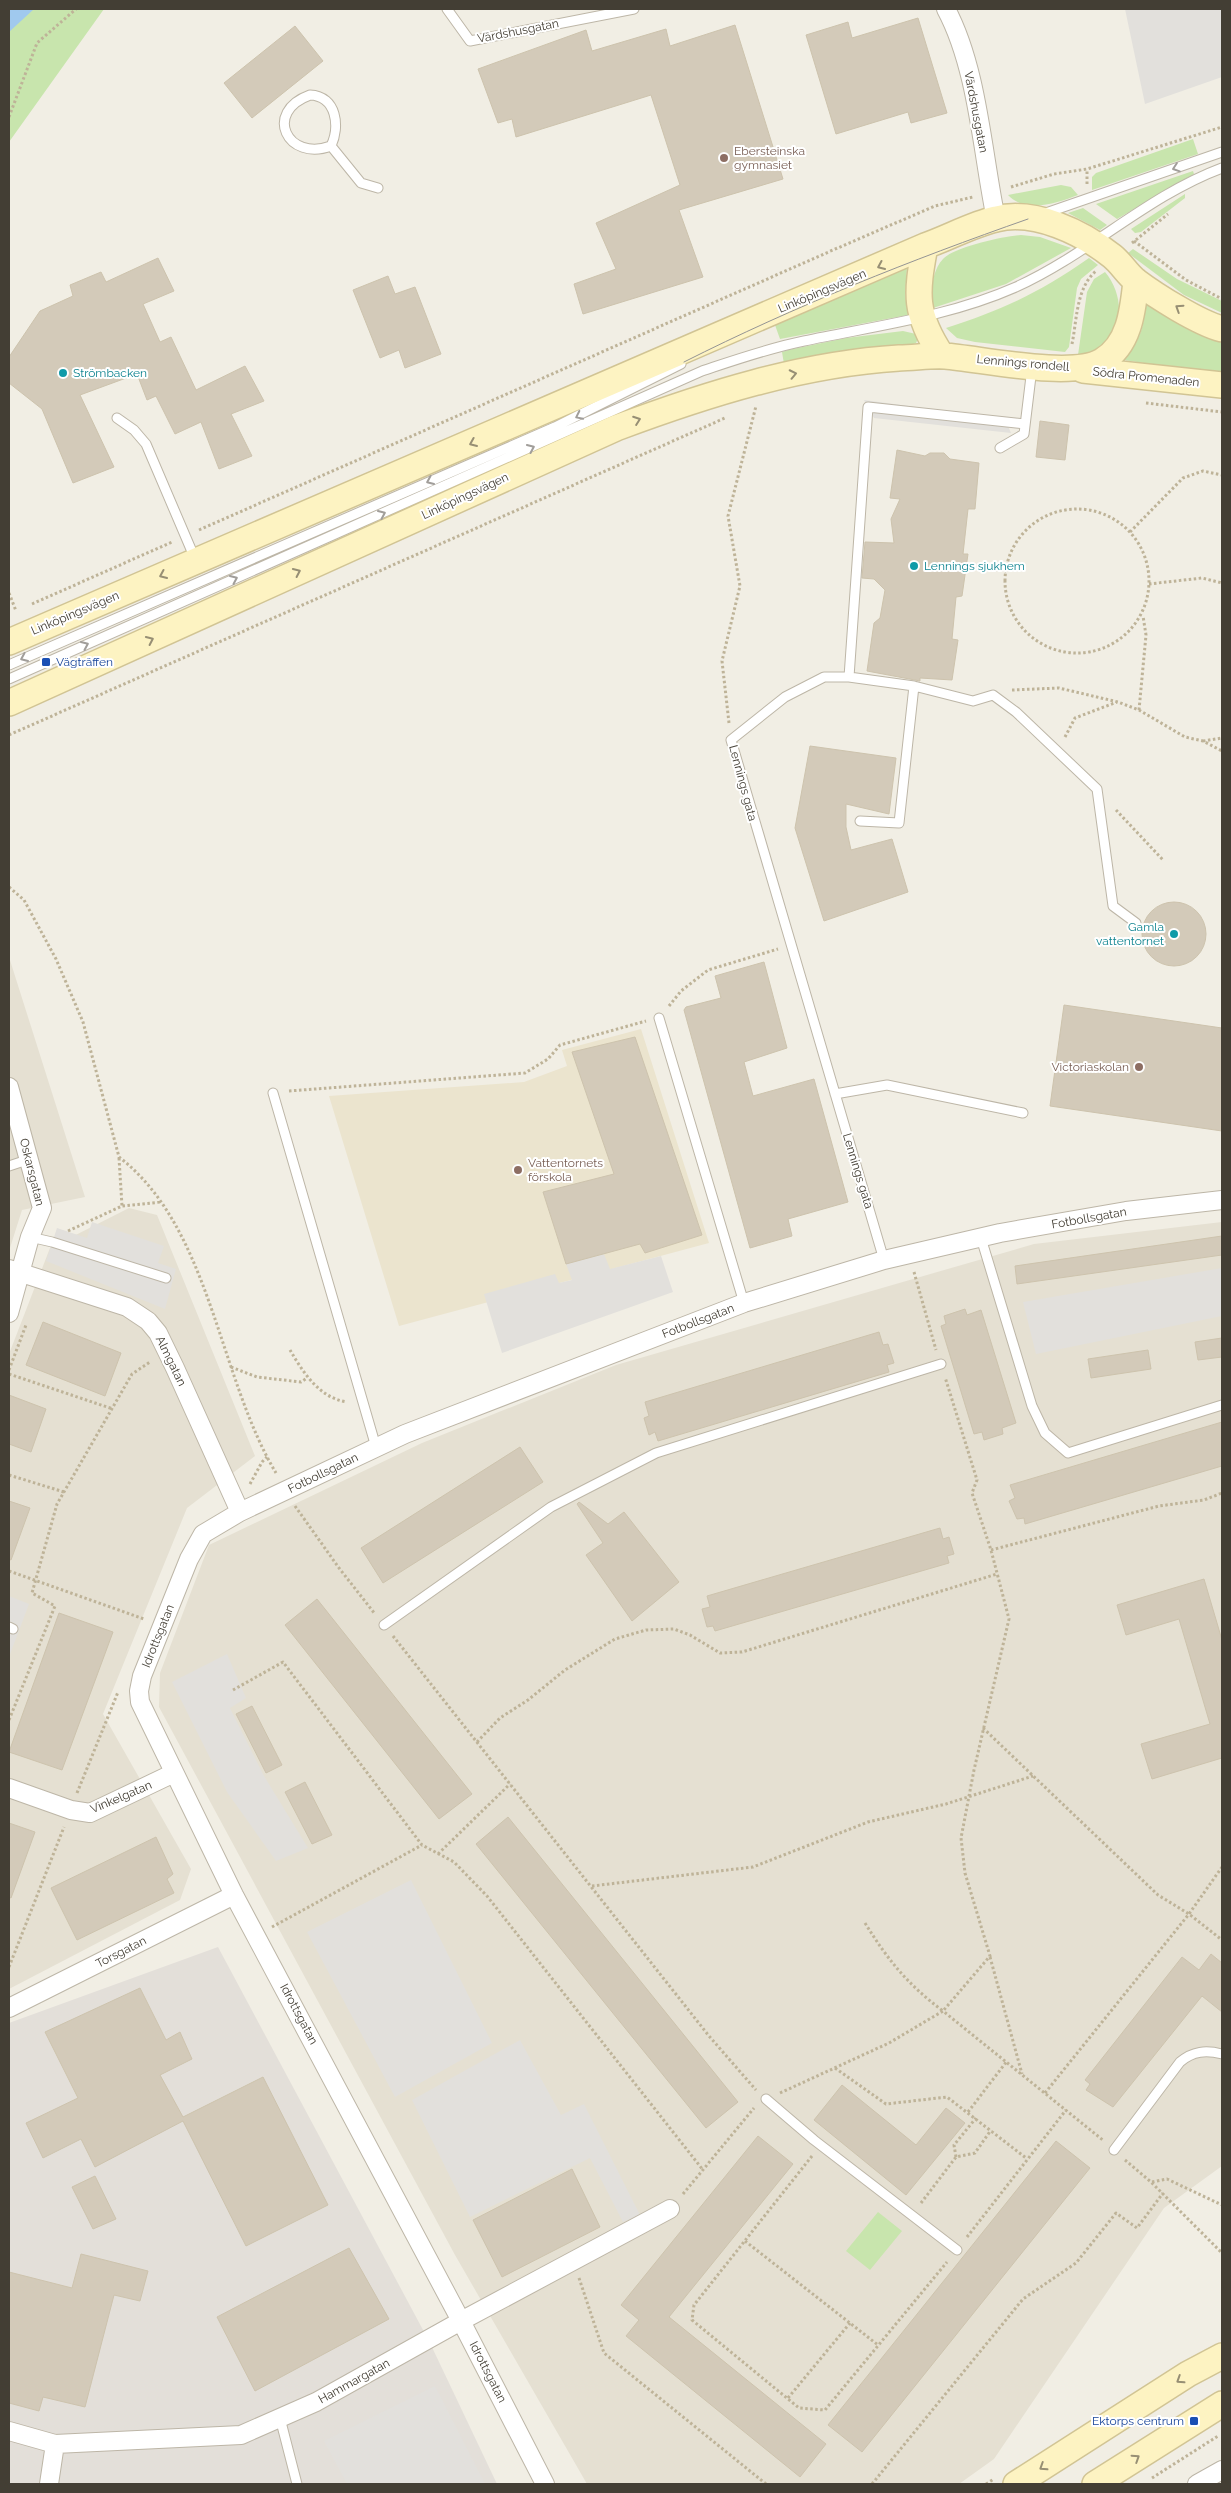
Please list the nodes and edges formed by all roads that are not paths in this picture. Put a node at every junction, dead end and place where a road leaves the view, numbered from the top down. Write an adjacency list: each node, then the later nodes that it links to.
1 (447, 9): 2 (lane, Värdshusgatan)
2 (634, 9)
3 (946, 9): 8 (street, Värdshusgatan)
4 (331, 146): 4 (lane); 7 (lane)
5 (1222, 152): 9 (lane, one-way to 9)
6 (1222, 168): 10 (lane)
7 (378, 188)
8 (996, 219): 9 (street); 11 (street)
9 (1028, 219): 10 (street)
10 (1091, 243): 12 (street); 13 (lane)
11 (925, 246): 13 (street); 15 (street, Linköpingsvägen, one-way to 15)
12 (1136, 281): 14 (street, one-way to 12); 18 (street, Lennings rondell)
13 (922, 317): 16 (street); 27 (lane, one-way to 13)
14 (1222, 329)
15 (710, 340): 23 (street, Linköpingsvägen, one-way to 23); 25 (lane, one-way to 25)
16 (942, 356): 17 (street, Lennings rondell); 29 (street, Linköpingsvägen, one-way to 16)
17 (1032, 366): 18 (street, Lennings rondell); 21 (lane)
18 (1071, 368): 19 (street, Södra Promenaden)
19 (1222, 385)
20 (117, 418): 23 (lane)
21 (1025, 424): 22 (lane); 26 (lane)
22 (1000, 448)
23 (196, 561): 24 (street, Linköpingsvägen, one-way to 24)
24 (9, 642)
25 (9, 665)
26 (849, 678): 28 (lane, Lennings gata); 35 (lane, Lennings gata)
27 (9, 679)
28 (914, 686): 30 (lane); 31 (lane, Lennings gata)
29 (9, 703)
30 (860, 821)
31 (1136, 923)
32 (658, 1018): 45 (lane)
33 (9, 1087): 37 (street, Oskarsgatan)
34 (273, 1093): 49 (lane)
35 (835, 1094): 36 (lane); 42 (lane, Lennings gata)
36 (1023, 1113)
37 (30, 1158): 38 (lane); 40 (street, Oskarsgatan)
38 (9, 1166)
39 (1222, 1200): 41 (street, Fotbollsgatan)
40 (30, 1237): 43 (street, Oskarsgatan); 44 (lane)
41 (981, 1238): 42 (street, Fotbollsgatan); 48 (lane)
42 (884, 1260): 45 (street, Fotbollsgatan)
43 (15, 1271): 46 (street, Oskarsgatan); 50 (street, Almgatan)
44 (166, 1278)
45 (744, 1303): 49 (street, Fotbollsgatan)
46 (9, 1313)
47 (941, 1364): 52 (lane)
48 (1222, 1405)
49 (376, 1448): 50 (street, Fotbollsgatan)
50 (240, 1512): 51 (street, Fotbollsgatan)
51 (203, 1534): 53 (street, Idrottsgatan)
52 (384, 1625)
53 (174, 1773): 54 (street, Vinkelgatan); 55 (street, Idrottsgatan)
54 (9, 1788)
55 (234, 1895): 56 (street, Torsgatan); 62 (street, Idrottsgatan)
56 (9, 2008)
57 (1222, 2054): 59 (lane)
58 (766, 2099): 61 (lane)
59 (1114, 2150)
60 (670, 2210): 62 (street, Hammargatan)
61 (957, 2250)
62 (461, 2321): 65 (street, Hammargatan); 71 (street, Idrottsgatan)
63 (1222, 2356): 72 (street, one-way to 72)
64 (1222, 2404): 73 (street, one-way to 64)
65 (280, 2418): 67 (street, Hammargatan); 70 (lane)
66 (9, 2431): 67 (street, Hammargatan)
67 (56, 2444): 69 (street)
68 (1222, 2470): 74 (street)
69 (48, 2484)
70 (297, 2484)
71 (545, 2484)
72 (1016, 2484)
73 (1095, 2484)
74 (1197, 2484)

